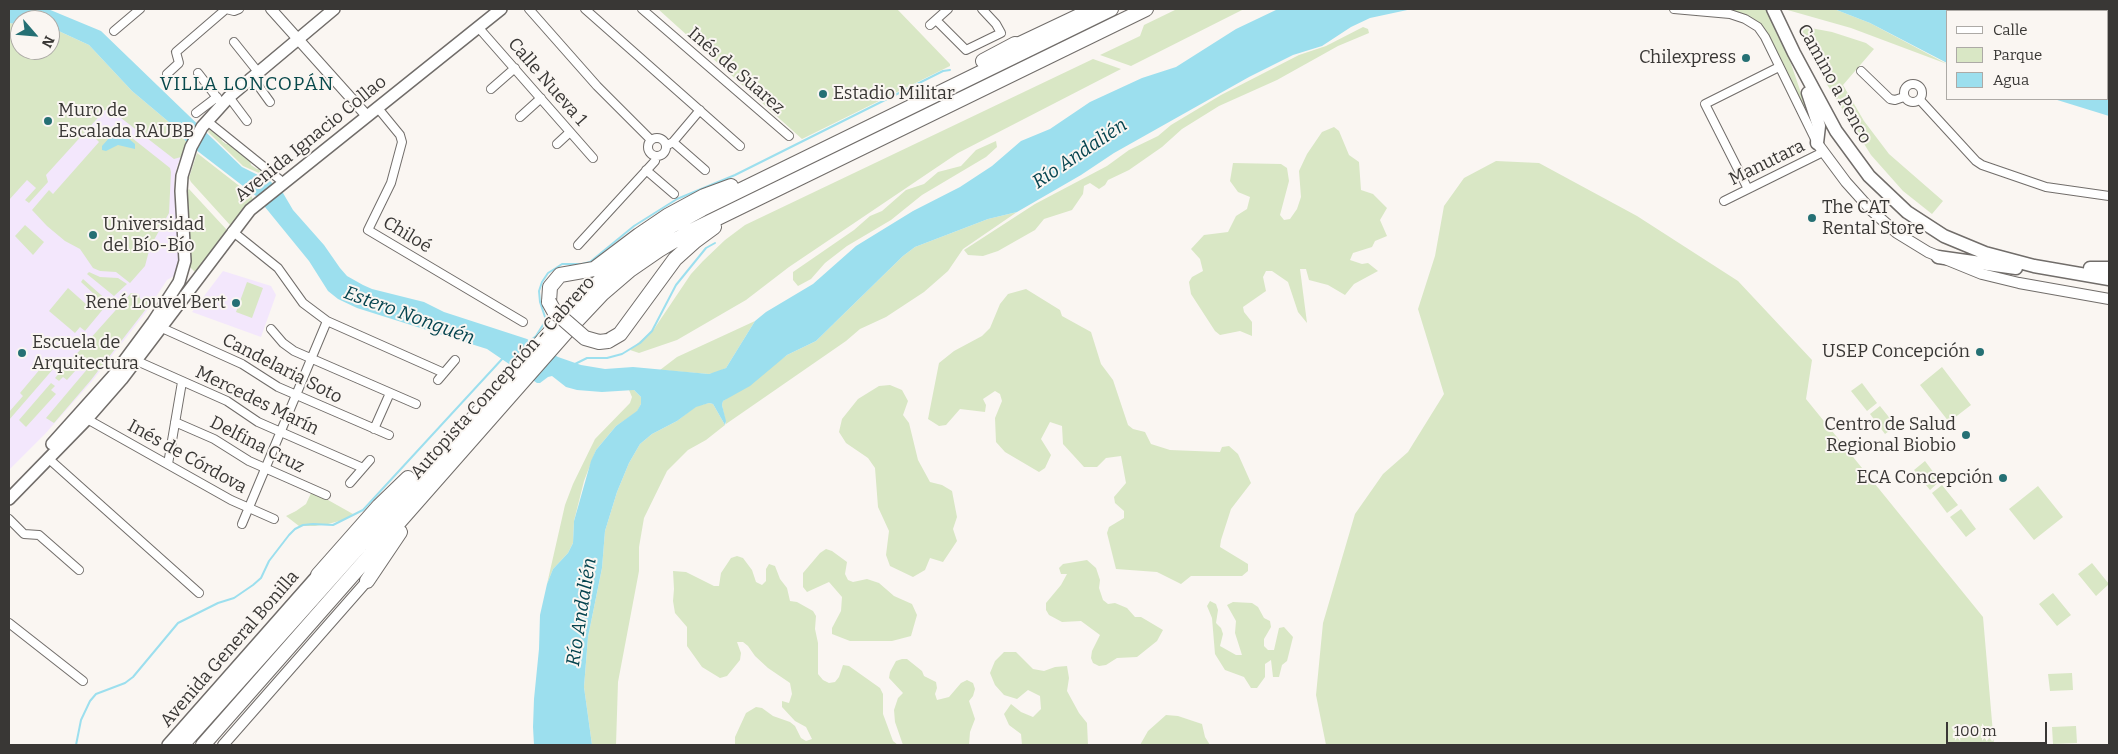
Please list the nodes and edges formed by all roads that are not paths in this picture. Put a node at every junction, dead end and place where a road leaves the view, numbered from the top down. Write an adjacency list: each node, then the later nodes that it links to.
1 (138, 9): 20 (street)
2 (239, 9): 29 (street)
3 (271, 9): 21 (street)
4 (334, 9): 21 (main road)
5 (501, 9): 18 (main road, Avenida Ignacio Collao)
6 (529, 9): 47 (street)
7 (585, 9): 38 (street)
8 (642, 9): 46 (street, Inés de Súarez)
9 (948, 9): 10 (street)
10 (982, 9)
11 (1089, 9): 17 (street)
12 (1111, 9): 44 (highway, Autopista Concepción - Cabrero)
13 (1146, 9): 62 (highway, Autopista Concepción - Cabrero)
14 (1674, 9): 25 (street)
15 (1773, 9): 19 (highway, Camino a Penco)
16 (1781, 9): 19 (highway, Camino a Penco)
17 (1070, 12): 23 (street)
18 (478, 27): 26 (street, Calle Nueva 1); 37 (main road, Avenida Ignacio Collao)
19 (1787, 30): 24 (highway, Camino a Penco); 66 (highway, Camino a Penco)
20 (114, 31)
21 (297, 38): 30 (main road); 40 (street)
22 (234, 42): 30 (street)
23 (1015, 44): 44 (highway)
24 (1794, 53): 51 (highway); 67 (highway, Camino a Penco)
25 (1779, 67): 51 (street); 58 (street)
26 (515, 68): 31 (street); 33 (street, Calle Nueva 1)
27 (1861, 71): 32 (street)
28 (198, 73): 34 (street)
29 (167, 74)
30 (255, 75): 34 (main road); 36 (street)
31 (492, 89)
32 (1904, 97): 35 (street); 35 (street)
33 (541, 98): 41 (street); 45 (street, Calle Nueva 1)
34 (223, 99): 39 (street); 42 (street); 43 (main road)
35 (1917, 101): 60 (street)
36 (270, 102)
37 (377, 107): 40 (main road, Avenida Ignacio Collao); 71 (street, Chiloé)
38 (700, 110): 49 (street); 50 (street)
39 (196, 113)
40 (366, 116): 57 (main road, Avenida Ignacio Collao)
41 (520, 117)
42 (247, 121)
43 (206, 123): 57 (street); 72 (main road)
44 (867, 128): 56 (highway, Autopista Concepción - Cabrero)
45 (570, 132): 48 (street); 53 (street, Calle Nueva 1)
46 (789, 136)
47 (651, 140): 49 (street); 52 (street)
48 (557, 144)
49 (669, 144): 52 (street); 55 (street)
50 (740, 146)
51 (1820, 148): 58 (street, Manutara); 65 (street)
52 (656, 156): 54 (street)
53 (593, 158)
54 (646, 170): 59 (street); 64 (street)
55 (705, 170)
56 (775, 173): 62 (highway, bridge); 74 (highway, Autopista Concepción - Cabrero)
57 (279, 182): 63 (main road, Avenida Ignacio Collao)
58 (1748, 189): 61 (street, Manutara)
59 (674, 194)
60 (2109, 196)
61 (1724, 201)
62 (752, 202): 74 (highway, Autopista Concepción - Cabrero)
63 (232, 231): 70 (street); 72 (main road, Avenida Ignacio Collao)
64 (578, 245)
65 (1938, 258): 67 (highway); 69 (street)
66 (2109, 269)
67 (2054, 270): 68 (highway, Camino a Penco)
68 (2109, 279)
69 (2109, 299)
70 (327, 321): 75 (street); 78 (street)
71 (523, 322)
72 (158, 325): 77 (main road, Avenida Ignacio Collao); 83 (street, Candelaria Soto); 98 (main road, Avenida Ignacio Collao)
73 (271, 329): 75 (street)
74 (553, 337): 79 (highway, Autopista Concepción - Cabrero)
75 (312, 358): 82 (street); 83 (street)
76 (455, 360): 78 (street)
77 (137, 361): 81 (street, Mercedes Marín); 85 (main road, Avenida Ignacio Collao)
78 (444, 373): 80 (street)
79 (518, 377): 90 (highway, Autopista Concepción - Cabrero); 97 (highway, Autopista Concepción - Cabrero)
80 (438, 380)
81 (182, 382): 86 (street); 88 (street, Mercedes Marín)
82 (390, 393): 84 (street); 87 (street)
83 (296, 395): 87 (street, Candelaria Soto); 88 (street)
84 (416, 404)
85 (87, 419): 91 (main road, Avenida Ignacio Collao); 93 (street, Inés de Córdova)
86 (175, 422): 93 (street); 94 (street, Delfina Cruz)
87 (374, 429): 89 (street, Candelaria Soto)
88 (280, 432): 94 (street); 95 (street, Mercedes Marín)
89 (389, 436)
90 (456, 436): 106 (highway); 112 (highway, Autopista Concepción - Cabrero)
91 (49, 459): 100 (main road, Avenida Ignacio Collao); 108 (street)
92 (370, 460): 95 (street)
93 (168, 464): 101 (street, Inés de Córdova)
94 (265, 468): 99 (street, Delfina Cruz); 101 (street)
95 (363, 468): 96 (street)
96 (350, 483)
97 (430, 486): 107 (highway); 113 (highway, Autopista Concepción - Cabrero)
98 (9, 489)
99 (326, 495)
100 (9, 500)
101 (248, 508): 103 (street, Inés de Córdova); 104 (street)
102 (9, 519): 105 (street)
103 (274, 519)
104 (242, 524)
105 (79, 570)
106 (318, 576): 111 (main road, Avenida General Bonilla)
107 (367, 581): 114 (street)
108 (199, 593)
109 (9, 622): 110 (street)
110 (83, 681)
111 (168, 745)
112 (182, 745)
113 (203, 745)
114 (223, 745)

